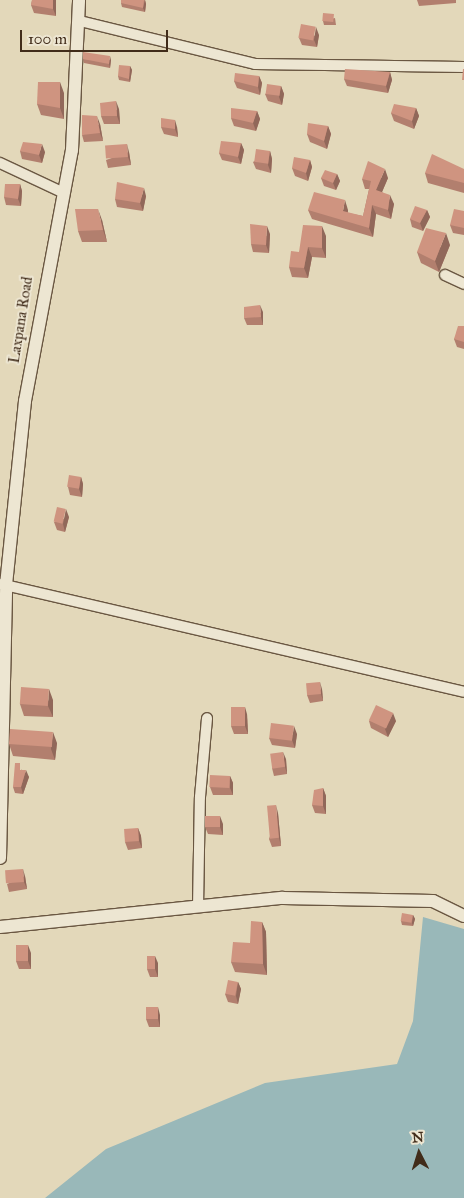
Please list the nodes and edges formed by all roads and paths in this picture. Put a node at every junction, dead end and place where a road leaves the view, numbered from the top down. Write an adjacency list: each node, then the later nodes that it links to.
1 (79, 0): 2 (street, Laxpana Road)
2 (80, 21): 3 (street); 5 (street, Laxpana Road)
3 (464, 67)
4 (0, 163): 5 (street)
5 (62, 192): 8 (street, Laxpana Road)
6 (445, 275): 7 (street)
7 (464, 284)
8 (3, 585): 9 (street); 11 (street, Laxpana Road)
9 (464, 692)
10 (208, 718): 12 (street)
11 (0, 858)
12 (198, 907): 13 (street); 14 (street)
13 (464, 916)
14 (0, 927)

